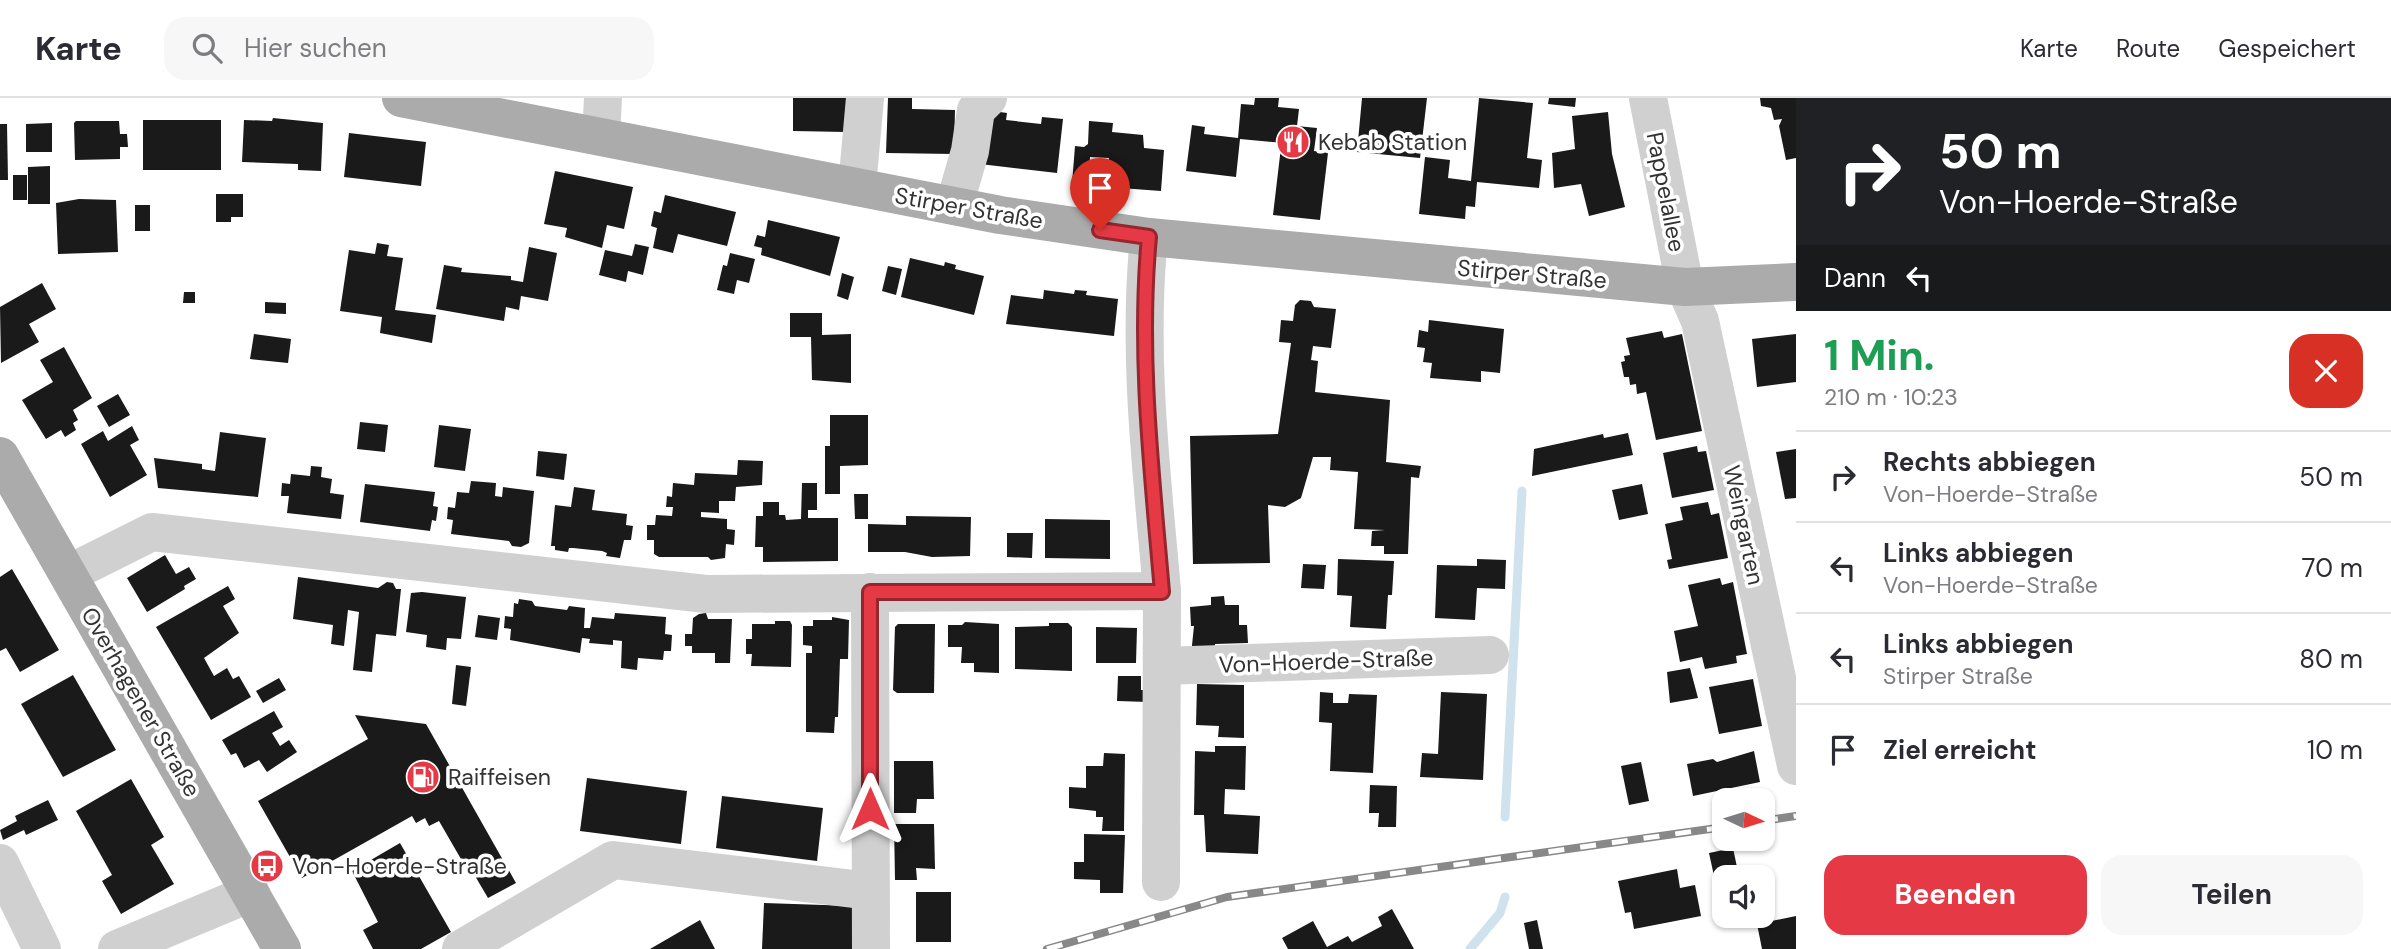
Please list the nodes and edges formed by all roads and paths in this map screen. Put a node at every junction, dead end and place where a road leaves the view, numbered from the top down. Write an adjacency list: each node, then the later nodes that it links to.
1 (401, 98): 6 (main road, Stirper Straße)
2 (603, 98): 6 (street)
3 (865, 98): 7 (street)
4 (988, 98): 8 (street)
5 (1648, 98): 11 (street, Pappelallee)
6 (601, 136): 7 (main road, Stirper Straße)
7 (857, 187): 8 (main road, Stirper Straße)
8 (954, 206): 9 (main road, Stirper Straße)
9 (1149, 237): 11 (main road, Stirper Straße); 15 (street)
10 (1796, 282): 11 (main road, Stirper Straße)
11 (1685, 287): 18 (street, Weingarten)
12 (0, 456): 13 (main road, Overhagener Straße)
13 (68, 574): 14 (street); 22 (main road, Overhagener Straße)
14 (870, 592): 15 (street); 21 (street)
15 (1162, 592): 17 (street)
16 (1490, 655): 17 (street, Von-Hoerde-Straße)
17 (1162, 666): 20 (street)
18 (1796, 766)
19 (0, 863): 23 (street)
20 (1161, 882)
21 (870, 891): 26 (street); 27 (street)
22 (251, 893): 24 (street); 25 (main road, Overhagener Straße)
23 (42, 949)
24 (117, 949)
25 (282, 949)
26 (461, 949)
27 (871, 949)

